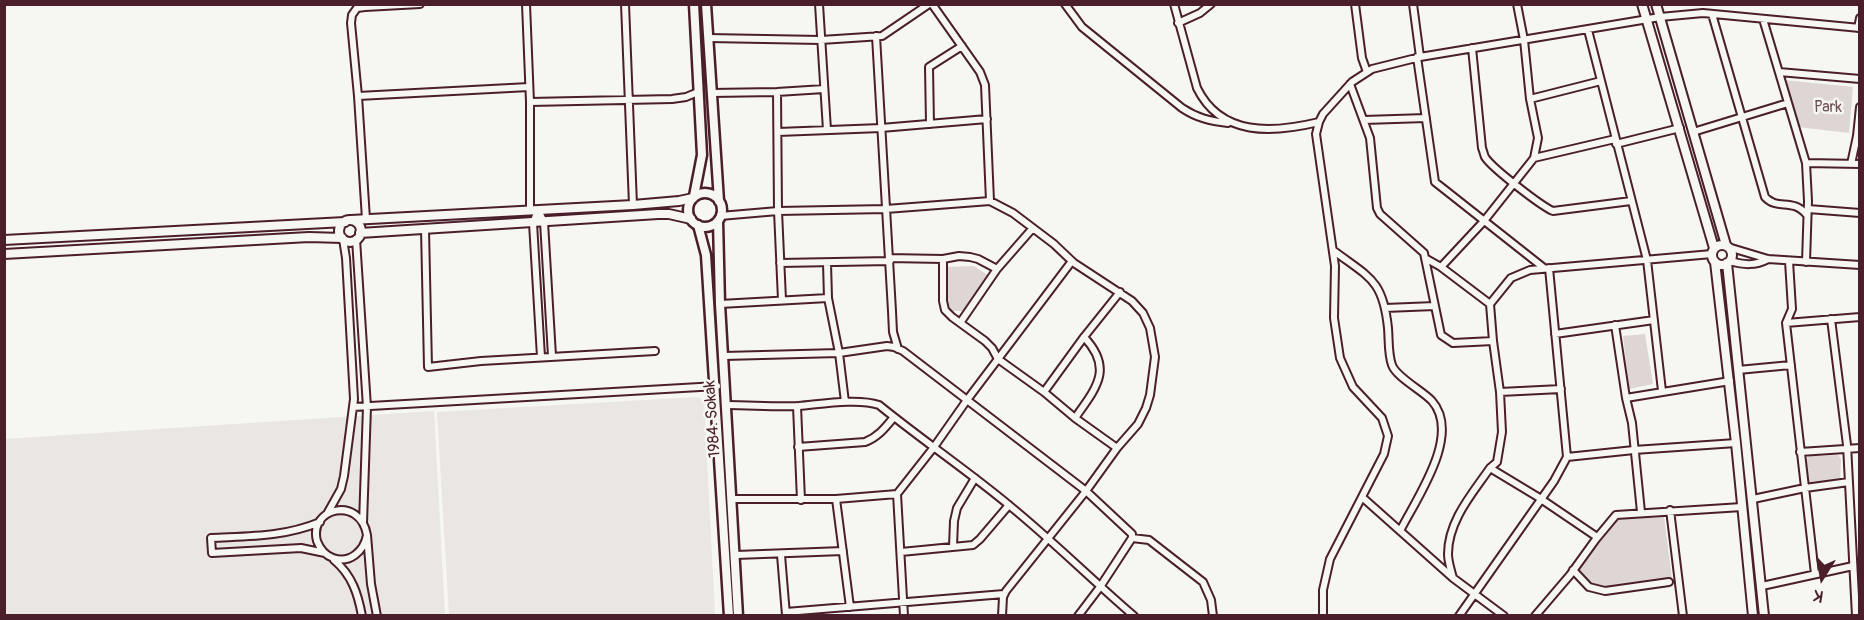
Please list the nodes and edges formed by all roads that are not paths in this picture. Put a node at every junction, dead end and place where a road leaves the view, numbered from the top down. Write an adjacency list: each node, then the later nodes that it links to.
1 (420, 4): 43 (street)
2 (526, 4): 38 (street)
3 (625, 4): 45 (street)
4 (694, 4): 40 (main road)
5 (706, 4): 27 (main road)
6 (819, 4): 28 (street)
7 (931, 4): 26 (street); 30 (street)
8 (1065, 4): 54 (street)
9 (1174, 4): 23 (street)
10 (1211, 4): 23 (street)
11 (1355, 4): 33 (street)
12 (1413, 4): 32 (street)
13 (1517, 4): 29 (street)
14 (1642, 4): 22 (street)
15 (1656, 4): 19 (street)
16 (1703, 4): 17 (street)
17 (1703, 13): 18 (street); 19 (street)
18 (1712, 14): 21 (street); 49 (street)
19 (1660, 17): 22 (street); 60 (street)
20 (1860, 18): 24 (street)
21 (1764, 19): 24 (street); 34 (street)
22 (1646, 20): 25 (street); 57 (street)
23 (1178, 24): 54 (street)
24 (1859, 28)
25 (1588, 30): 29 (street); 36 (street)
26 (876, 36): 28 (street); 56 (street)
27 (708, 38): 28 (street); 42 (main road)
28 (821, 40): 39 (street)
29 (1524, 40): 31 (street); 44 (street)
30 (962, 46): 51 (street); 55 (street)
31 (1472, 48): 32 (street); 67 (street)
32 (1419, 57): 33 (street); 50 (street)
33 (1366, 72): 37 (street)
34 (1779, 72): 35 (street); 47 (street)
35 (1860, 79)
36 (1601, 81): 44 (street); 62 (street)
37 (1350, 84): 52 (street); 53 (street)
38 (529, 87): 43 (street); 46 (street)
39 (824, 89): 41 (street); 58 (street)
40 (698, 92): 45 (street); 68 (main road)
41 (777, 92): 42 (street); 59 (street)
42 (711, 93): 69 (main road)
43 (358, 96): 79 (street)
44 (1530, 99): 63 (street)
45 (630, 100): 46 (street); 72 (street)
46 (530, 102): 74 (street)
47 (1788, 103): 49 (street); 64 (street)
48 (1860, 107): 61 (street)
49 (1741, 117): 60 (street); 76 (street)
50 (1426, 118): 52 (street); 81 (street)
51 (987, 119): 55 (street); 70 (street)
52 (1364, 120): 94 (street)
53 (1318, 122): 54 (street); 91 (street)
54 (1231, 123)
55 (930, 124): 56 (street)
56 (881, 128): 58 (street); 73 (street)
57 (1680, 128): 62 (street); 92 (street)
58 (827, 130): 59 (street)
59 (778, 132): 75 (street)
60 (1693, 132): 90 (street)
61 (1858, 139): 65 (street)
62 (1616, 141): 63 (street); 71 (street)
63 (1534, 158): 67 (street)
64 (1806, 163): 65 (street); 76 (street)
65 (1851, 164): 66 (street)
66 (1860, 164)
67 (1515, 183): 71 (street); 81 (street)
68 (694, 197): 69 (main road); 72 (street); 83 (main road)
69 (719, 201): 78 (main road)
70 (990, 201): 73 (street); 86 (street)
71 (1631, 201): 98 (street)
72 (633, 205): 74 (street)
73 (886, 209): 75 (street); 97 (street)
74 (534, 210): 79 (street); 82 (street); 84 (street)
75 (778, 212): 78 (street); 105 (street)
76 (1808, 213): 77 (street); 103 (street)
77 (1860, 213)
78 (719, 218): 83 (main road); 113 (main road, 1984. Sokak)
79 (366, 219): 80 (street)
80 (348, 221): 87 (street); 88 (street); 89 (street)
81 (1484, 221): 107 (street); 108 (street)
82 (544, 222): 83 (street); 84 (street); 129 (street)
83 (694, 222): 137 (main road)
84 (533, 223): 85 (street); 131 (street)
85 (425, 229): 87 (street); 131 (street)
86 (1032, 229): 99 (street); 109 (street)
87 (358, 236): 88 (street); 146 (street)
88 (342, 238): 93 (street); 148 (street)
89 (4, 240)
90 (1727, 246): 92 (street); 96 (street); 102 (street)
91 (1333, 250): 116 (street); 166 (street)
92 (1713, 251): 98 (street); 101 (street)
93 (4, 254)
94 (1425, 258): 107 (street); 115 (street)
95 (943, 259): 97 (street); 109 (street); 120 (street)
96 (1768, 259): 100 (street); 102 (street)
97 (889, 260): 104 (street); 126 (street)
98 (1647, 260): 108 (street); 118 (street)
99 (1072, 261): 110 (street); 132 (street)
100 (1789, 261): 103 (street); 121 (street)
101 (1715, 262): 102 (street); 135 (street)
102 (1729, 262): 134 (street)
103 (1806, 262): 106 (street)
104 (827, 263): 105 (street); 111 (street)
105 (780, 264): 112 (street)
106 (1860, 265)
107 (1441, 267): 114 (street)
108 (1547, 268): 114 (street); 123 (street)
109 (997, 269): 120 (street)
110 (1120, 292): 124 (street); 154 (street)
111 (828, 298): 112 (street); 128 (street)
112 (782, 300): 113 (street)
113 (720, 304): 130 (main road, 1984. Sokak)
114 (1490, 304): 125 (street)
115 (1435, 306): 116 (street); 125 (street)
116 (1385, 308): 179 (street)
117 (1860, 317): 119 (street)
118 (1654, 320): 122 (street); 139 (street)
119 (1831, 320): 121 (street); 156 (street)
120 (960, 323): 132 (street)
121 (1786, 323): 133 (street)
122 (1615, 325): 123 (street); 142 (street)
123 (1555, 334): 138 (street)
124 (1084, 337): 140 (street); 150 (street)
125 (1493, 341): 141 (street)
126 (898, 349): 128 (street); 143 (street)
127 (655, 351): 129 (street)
128 (839, 353): 130 (street); 144 (street)
129 (552, 356): 131 (street)
130 (724, 356): 136 (main road, 1984. Sokak)
131 (541, 357)
132 (998, 359): 140 (street); 143 (street)
133 (1791, 364): 134 (street); 158 (street)
134 (1738, 370): 170 (street)
135 (1730, 381): 139 (street); 151 (street)
136 (726, 385): 137 (street); 145 (main road, 1984. Sokak)
137 (715, 386): 146 (street); 206 (main road)
138 (1561, 389): 141 (street); 159 (street)
139 (1662, 391): 142 (street)
140 (1044, 392): 150 (street)
141 (1500, 392): 160 (street)
142 (1626, 398): 157 (street)
143 (967, 400): 153 (street); 164 (street)
144 (845, 402): 147 (street); 149 (street)
145 (727, 405): 147 (street); 167 (main road, 1984. Sokak)
146 (368, 406): 148 (street); 178 (street)
147 (797, 406): 152 (street)
148 (353, 408): 176 (street)
149 (894, 417): 152 (street); 153 (street)
150 (1075, 418): 154 (street)
151 (1736, 443): 157 (street); 173 (street)
152 (798, 447): 171 (street)
153 (934, 447): 161 (street); 165 (street)
154 (1117, 448): 164 (street)
155 (1860, 448): 156 (street)
156 (1847, 449): 158 (street); 162 (street)
157 (1634, 450): 159 (street); 175 (street)
158 (1800, 452): 163 (street)
159 (1567, 457): 169 (street)
160 (1490, 468): 169 (street); 194 (street)
161 (975, 478): 172 (street); 184 (street)
162 (1849, 482): 163 (street); 191 (street)
163 (1804, 488): 170 (street); 193 (street)
164 (1086, 491): 182 (street); 183 (street)
165 (897, 494): 168 (street); 186 (street)
166 (1362, 497): 179 (street); 213 (street)
167 (733, 499): 171 (street); 188 (main road, 1984. Sokak)
168 (836, 499): 171 (street); 185 (street)
169 (1541, 499): 181 (street); 200 (street)
170 (1753, 499): 196 (street)
171 (801, 500)
172 (1009, 505): 182 (street); 184 (street)
173 (1742, 507): 174 (street); 218 (street)
174 (1670, 510): 175 (street); 217 (street)
175 (1641, 512): 181 (street)
176 (327, 514): 177 (street); 178 (street)
177 (320, 522): 187 (street); 187 (street)
178 (363, 523): 180 (street)
179 (1400, 531): 194 (street)
180 (366, 535): 190 (street); 205 (street)
181 (1597, 537): 192 (street)
182 (1048, 538): 197 (street); 199 (street)
183 (1132, 538): 197 (street); 212 (street)
184 (952, 547): 186 (street)
185 (843, 551): 189 (street); 202 (street)
186 (901, 552): 201 (street)
187 (325, 553): 190 (street)
188 (736, 555): 189 (street); 207 (main road, 1984. Sokak)
189 (781, 555): 203 (street)
190 (332, 558): 204 (street)
191 (1853, 566): 193 (street); 198 (street)
192 (1573, 570): 195 (street); 216 (street)
193 (1815, 574): 196 (street)
194 (1452, 578): 200 (street)
195 (1669, 582)
196 (1762, 586): 219 (street)
197 (1100, 587): 210 (street); 211 (street)
198 (1857, 587): 220 (street)
199 (1004, 594): 201 (street); 209 (street)
200 (1474, 594): 214 (street); 215 (street)
201 (904, 604): 202 (street); 208 (street)
202 (850, 607): 203 (street)
203 (786, 614)
204 (362, 615)
205 (377, 615)
206 (729, 615)
207 (738, 615)
208 (904, 615)
209 (1002, 615)
210 (1078, 615)
211 (1134, 615)
212 (1213, 615)
213 (1323, 615)
214 (1459, 615)
215 (1504, 615)
216 (1536, 615)
217 (1683, 615)
218 (1753, 615)
219 (1764, 615)
220 (1856, 615)

